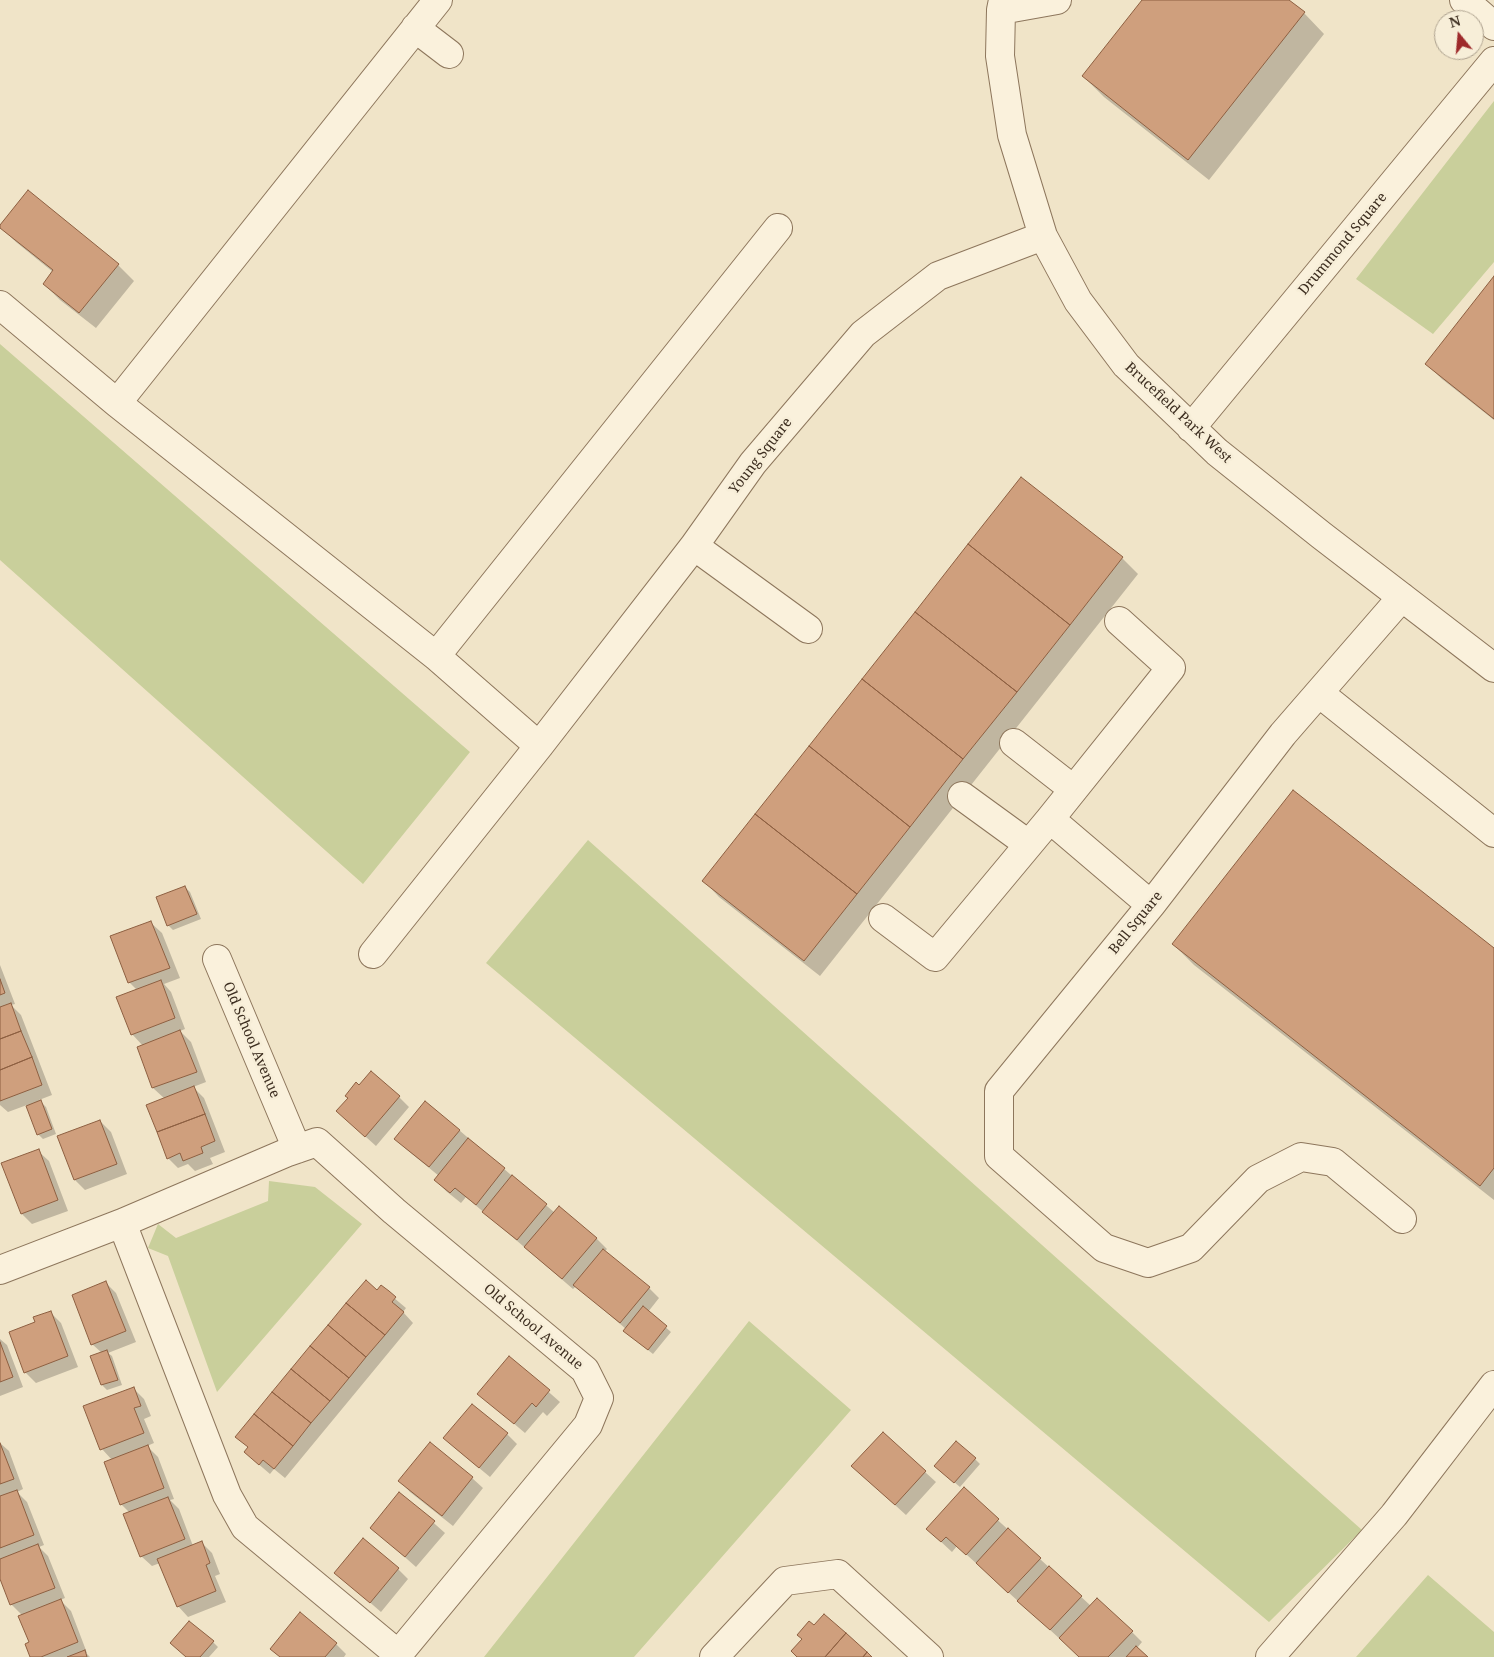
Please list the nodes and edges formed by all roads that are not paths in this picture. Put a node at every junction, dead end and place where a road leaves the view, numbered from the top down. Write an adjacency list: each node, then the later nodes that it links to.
1 (438, 0): 6 (street)
2 (1057, 0): 4 (street)
3 (1464, 0): 5 (street)
4 (1002, 5): 10 (street, Brucefield Park West)
5 (1494, 26)
6 (416, 28): 7 (street); 12 (street)
7 (449, 54)
8 (1494, 61): 13 (street, Drummond Square)
9 (778, 228): 18 (street)
10 (1043, 236): 13 (street, Brucefield Park West); 14 (street, Young Square)
11 (0, 305): 12 (street)
12 (117, 404): 18 (street)
13 (1191, 428): 15 (street, Brucefield Park West)
14 (694, 546): 17 (street); 22 (street, Young Square)
15 (1402, 597): 19 (street, Brucefield Park West); 20 (street, Bell Square)
16 (1119, 621): 23 (street)
17 (808, 629)
18 (436, 656): 22 (street)
19 (1494, 668)
20 (1319, 693): 26 (street); 28 (street, Bell Square)
21 (1014, 743): 23 (street)
22 (539, 746): 30 (street, Young Square)
23 (1073, 789): 25 (street)
24 (962, 796): 27 (street)
25 (1050, 819): 27 (street); 28 (street)
26 (1494, 833)
27 (1028, 844): 29 (street)
28 (1151, 905): 33 (street, Bell Square)
29 (883, 918)
30 (372, 954)
31 (217, 959): 32 (street, Old School Avenue)
32 (297, 1149): 34 (street, Old School Avenue); 37 (street, Old School Avenue)
33 (1402, 1219)
34 (122, 1223): 35 (street, Old School Avenue); 37 (street, Old School Avenue)
35 (0, 1270)
36 (1494, 1385): 40 (street)
37 (397, 1656)
38 (714, 1657): 39 (street)
39 (929, 1657)
40 (1270, 1657)

